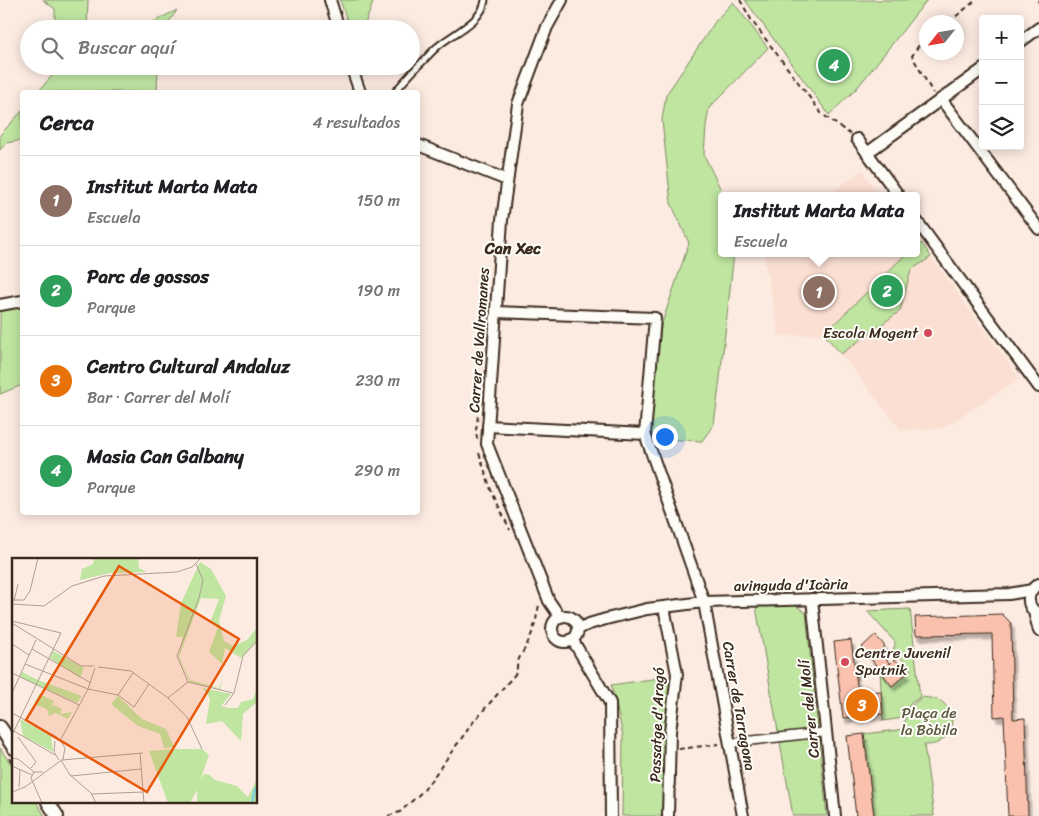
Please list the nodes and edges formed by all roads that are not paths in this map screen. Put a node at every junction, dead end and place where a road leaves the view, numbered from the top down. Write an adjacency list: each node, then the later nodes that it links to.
1 (330, 0): 4 (street)
2 (485, 0): 7 (lane)
3 (562, 0): 17 (street, Carrer de Vallromanes)
4 (336, 20)
5 (1039, 28): 6 (street)
6 (1024, 39)
7 (420, 64)
8 (979, 72): 13 (street)
9 (354, 75): 11 (street)
10 (410, 75): 12 (lane)
11 (359, 90)
12 (398, 90)
13 (939, 101): 16 (street); 20 (street)
14 (857, 139): 16 (street)
15 (420, 146): 17 (street)
16 (868, 153): 18 (street)
17 (507, 180): 23 (street, Carrer de Vallromanes)
18 (896, 192)
19 (920, 225): 24 (street)
20 (1039, 229)
21 (20, 301): 22 (street)
22 (0, 305)
23 (496, 312): 25 (street, Carrer de Vallromanes); 26 (street)
24 (1039, 387)
25 (488, 426): 26 (street); 33 (street, Carrer de Vallromanes)
26 (645, 434): 30 (street, Carrer de Tarragona)
27 (1035, 587): 28 (street, avinguda d'Icària); 32 (street)
28 (1009, 594): 29 (street, avinguda d'Icària); 32 (street)
29 (812, 599): 30 (street, avinguda d'Icària); 38 (street, Carrer del Molí)
30 (704, 602): 31 (street, avinguda d'Icària); 39 (street, Carrer de Tarragona)
31 (664, 607): 34 (street, avinguda d'Icària); 44 (street, Passatge d'Aragó)
32 (1034, 611): 35 (street)
33 (560, 617): 34 (street); 36 (street)
34 (578, 629): 36 (street)
35 (1039, 630)
36 (572, 640): 43 (street)
37 (0, 727): 40 (street)
38 (826, 732): 39 (street); 46 (street, Carrer del Molí)
39 (730, 743): 45 (street, Carrer de Tarragona)
40 (12, 745)
41 (49, 804): 42 (street)
42 (56, 816)
43 (611, 816)
44 (668, 816)
45 (744, 816)
46 (836, 816)

